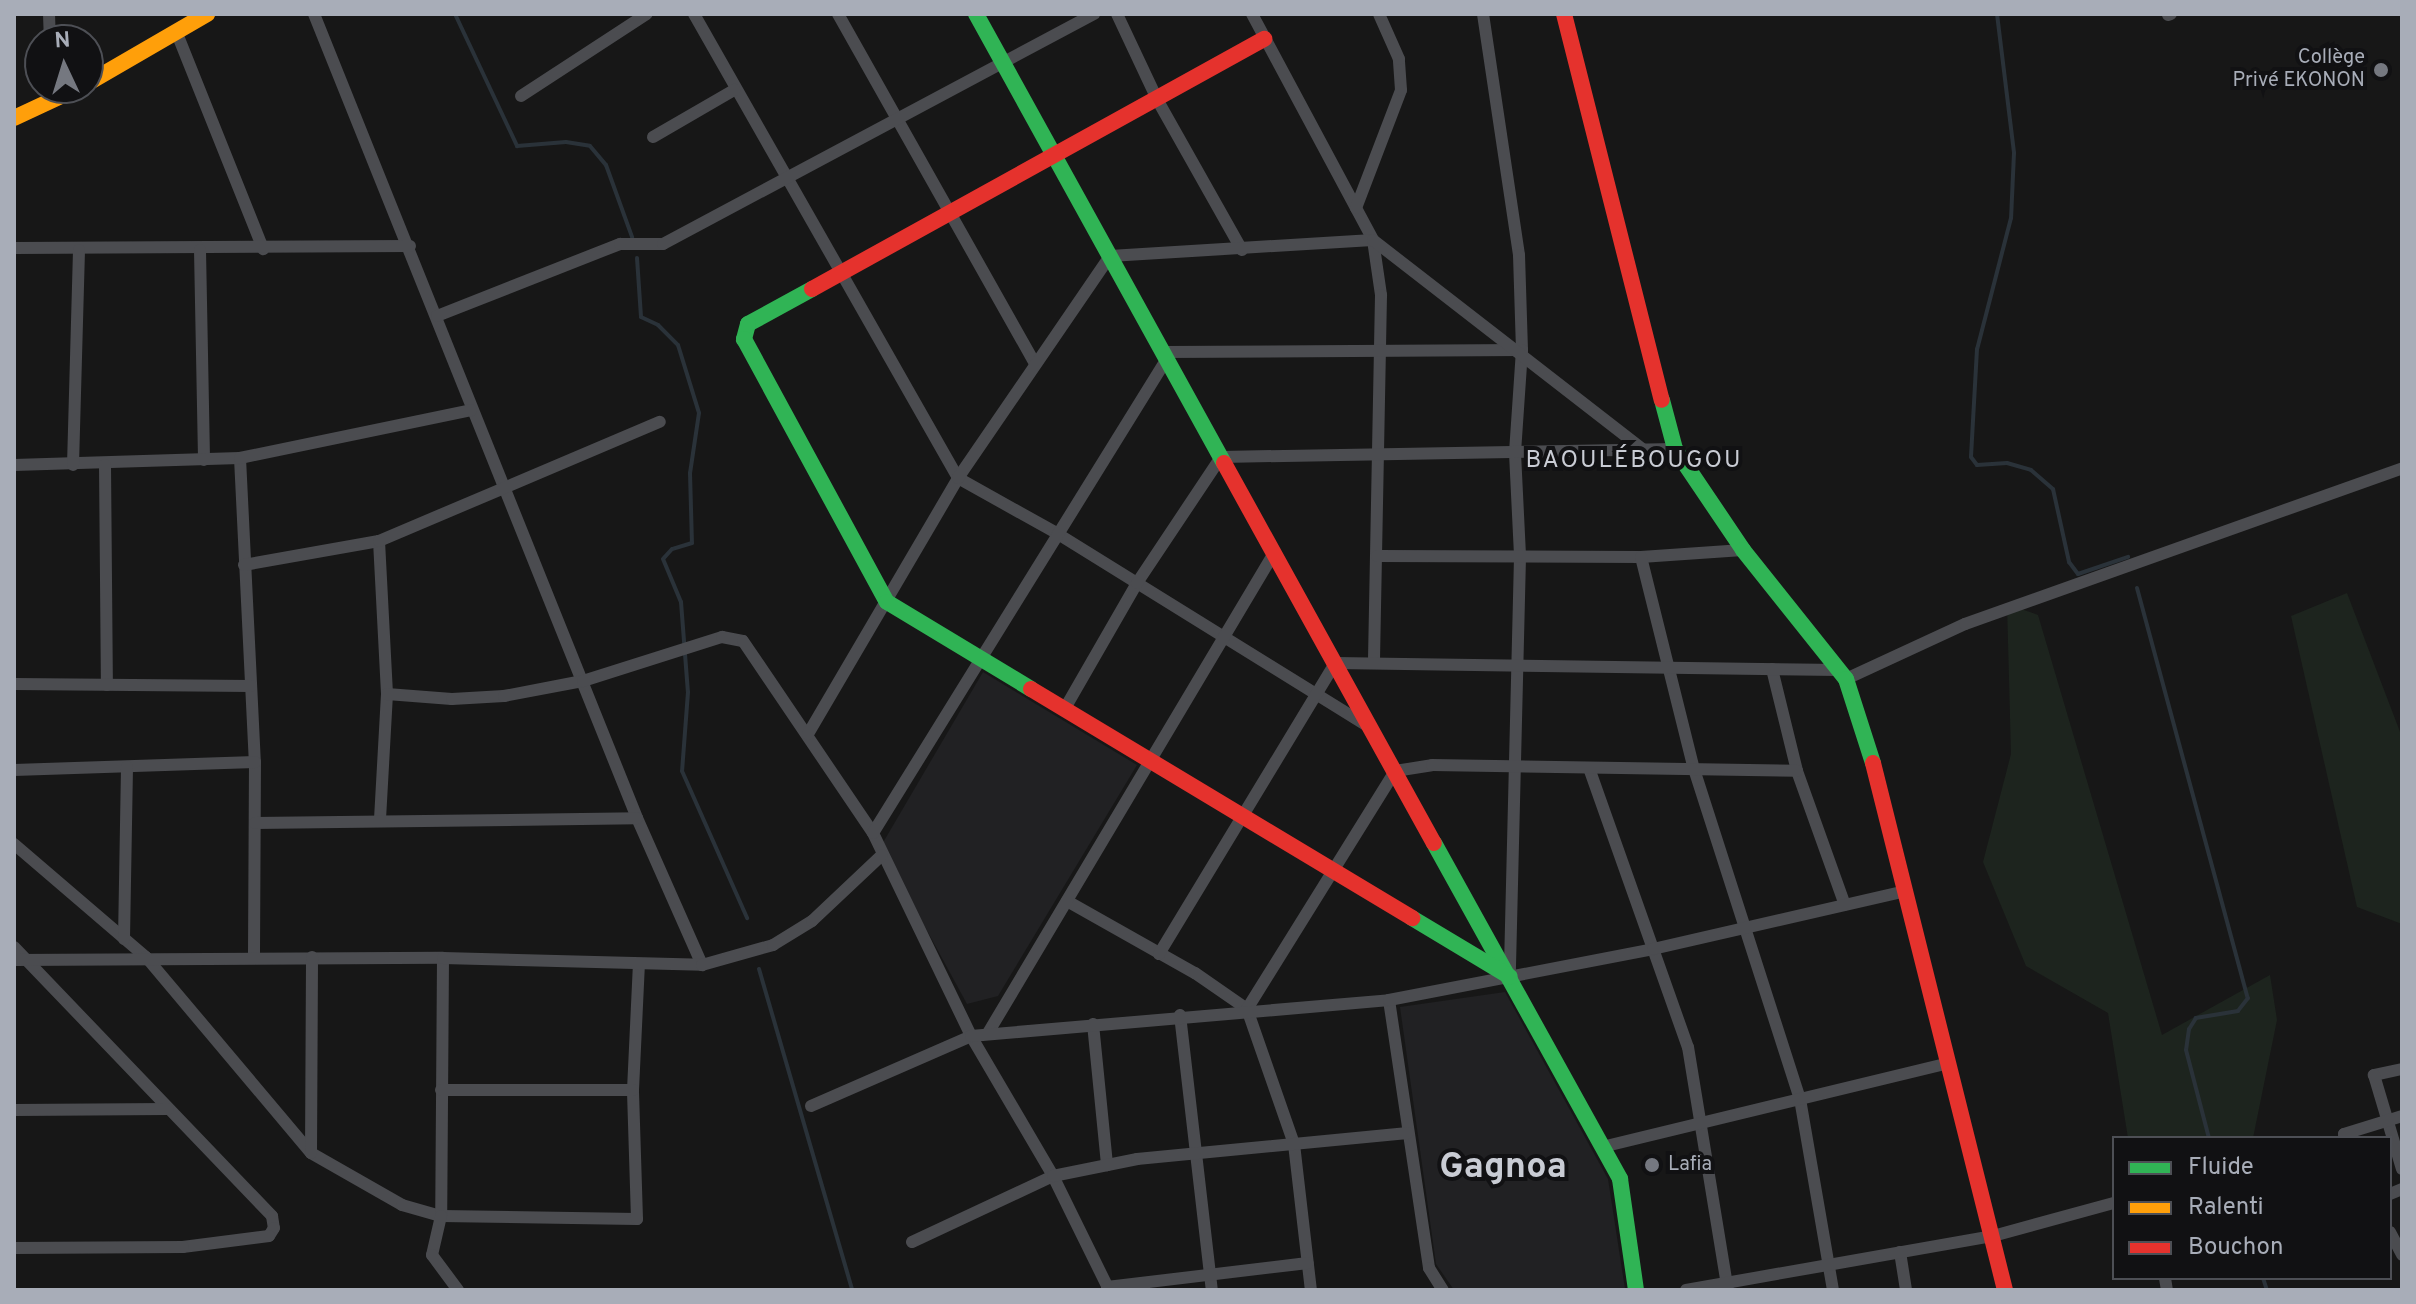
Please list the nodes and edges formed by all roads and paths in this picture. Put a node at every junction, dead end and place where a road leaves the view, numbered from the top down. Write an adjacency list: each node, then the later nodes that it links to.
1 (314, 14): 29 (street)
2 (647, 14): 18 (street)
3 (694, 14): 17 (street)
4 (838, 14): 22 (street)
5 (976, 14): 15 (street)
6 (1094, 14): 15 (street)
7 (1117, 14): 19 (street)
8 (1252, 14): 14 (street)
9 (1379, 14): 26 (street)
10 (1483, 14): 38 (street)
11 (1564, 14): 44 (street)
12 (199, 16): 13 (street)
13 (176, 31): 16 (street); 31 (street)
14 (1264, 39): 19 (street); 26 (street)
15 (1002, 62): 22 (street); 24 (street)
16 (104, 74)
17 (734, 90): 23 (street); 25 (street)
18 (521, 96)
19 (1158, 101): 24 (street); 34 (street)
20 (37, 104): 21 (street)
21 (14, 118)
22 (898, 121): 25 (street); 27 (street)
23 (653, 137)
24 (1054, 155): 27 (street); 35 (street)
25 (786, 182): 36 (street); 37 (street)
26 (1356, 208): 28 (street)
27 (950, 213): 36 (street); 41 (street)
28 (1373, 240): 34 (street); 38 (street); 39 (street)
29 (410, 246): 31 (street); 37 (street)
30 (14, 248): 32 (street)
31 (263, 249): 33 (street)
32 (79, 250): 33 (street); 52 (street)
33 (200, 250): 50 (street)
34 (1242, 250): 35 (street)
35 (1110, 256): 40 (street); 41 (street)
36 (838, 273): 55 (street); 66 (street)
37 (437, 316): 42 (street)
38 (1522, 350): 39 (street); 45 (street); 46 (street)
39 (1380, 352): 40 (street); 47 (street)
40 (1164, 356): 48 (street); 57 (street)
41 (1035, 364): 55 (street)
42 (471, 410): 49 (street); 56 (street)
43 (660, 422): 56 (street)
44 (1675, 449): 45 (street); 59 (street)
45 (1644, 450): 46 (street)
46 (1515, 453): 47 (street); 62 (street)
47 (1379, 456): 48 (street); 61 (street)
48 (1221, 457): 60 (street); 65 (street)
49 (240, 458): 50 (street); 64 (street)
50 (204, 460): 53 (street)
51 (14, 465): 52 (street)
52 (73, 465): 53 (street)
53 (105, 465): 77 (street)
54 (2402, 468): 74 (street)
55 (958, 478): 57 (street); 66 (street)
56 (505, 487): 58 (street); 75 (street)
57 (1058, 534): 65 (street); 68 (street)
58 (379, 541): 64 (street); 80 (street)
59 (1743, 550): 63 (street); 74 (street)
60 (1274, 553): 67 (street); 70 (street)
61 (1377, 556): 62 (street); 69 (street)
62 (1520, 557): 63 (street); 71 (street)
63 (1641, 557): 72 (street)
64 (244, 565): 78 (street)
65 (1137, 583): 67 (street); 81 (street)
66 (887, 602): 68 (street); 83 (street)
67 (1225, 638): 79 (street); 85 (street)
68 (980, 659): 81 (street); 97 (street)
69 (1374, 661): 70 (street); 71 (street)
70 (1335, 663): 79 (street); 82 (street)
71 (1519, 665): 72 (street); 87 (street)
72 (1670, 667): 73 (street); 89 (street)
73 (1772, 669): 74 (street); 92 (street)
74 (1843, 675): 101 (street)
75 (583, 681): 80 (street); 83 (street); 93 (street)
76 (14, 684): 77 (street)
77 (107, 685): 78 (street)
78 (251, 686): 84 (street)
79 (1316, 693): 82 (street); 94 (street)
80 (387, 694): 95 (street)
81 (1064, 710): 85 (street)
82 (1370, 727): 91 (street)
83 (808, 734): 97 (street)
84 (255, 762): 86 (street); 96 (street)
85 (1150, 763): 94 (street); 102 (street)
86 (127, 767): 90 (street); 105 (street)
87 (1517, 768): 88 (street); 91 (street); 117 (street)
88 (1589, 768): 89 (street); 107 (street)
89 (1694, 769): 92 (street); 104 (street)
90 (14, 770)
91 (1395, 771): 100 (street); 117 (street)
92 (1797, 771): 103 (street)
93 (637, 818): 95 (street); 116 (street)
94 (1242, 819): 100 (street); 108 (street)
95 (380, 821): 96 (street)
96 (255, 823): 111 (street)
97 (873, 833): 99 (street)
98 (14, 844): 105 (street)
99 (882, 855): 116 (street); 123 (street)
100 (1329, 872): 117 (street); 119 (street)
101 (1906, 891): 103 (street); 124 (street)
102 (1067, 901): 108 (street); 122 (street)
103 (1845, 905): 104 (street)
104 (1745, 928): 107 (street); 128 (street)
105 (124, 939): 109 (street)
106 (14, 947): 114 (street)
107 (1653, 949): 117 (street); 134 (street)
108 (1159, 954): 119 (street)
109 (146, 957): 111 (street); 114 (street); 141 (street)
110 (312, 957): 111 (street); 112 (street); 141 (street)
111 (254, 958)
112 (443, 958): 115 (street); 126 (street)
113 (14, 960): 114 (street)
114 (29, 960): 130 (street)
115 (639, 964): 116 (street); 127 (street)
116 (702, 965)
117 (1510, 977): 118 (street); 140 (street)
118 (1389, 1000): 119 (street); 135 (street)
119 (1247, 1009): 120 (street); 139 (street)
120 (1180, 1015): 121 (street); 142 (street)
121 (1093, 1024): 122 (street); 143 (street)
122 (988, 1033): 123 (street)
123 (971, 1036): 129 (street); 145 (street)
124 (1948, 1063): 128 (street); 148 (street)
125 (2402, 1069): 133 (street)
126 (441, 1090): 127 (street); 147 (street)
127 (633, 1090): 147 (street)
128 (1800, 1099): 134 (street); 155 (street)
129 (811, 1106)
130 (168, 1109): 131 (street); 151 (street)
131 (14, 1110)
132 (2402, 1116): 133 (street)
133 (2386, 1120): 136 (street); 137 (street)
134 (1704, 1122): 140 (street); 157 (street)
135 (1408, 1133): 139 (street); 162 (street)
136 (2346, 1136)
137 (2391, 1136)
138 (2392, 1138): 144 (street)
139 (1294, 1144): 142 (street); 154 (street)
140 (1602, 1147): 163 (street)
141 (311, 1153): 147 (street)
142 (1197, 1153): 143 (street); 156 (street)
143 (1107, 1165): 145 (street)
144 (2402, 1169)
145 (1053, 1176): 150 (street); 158 (street)
146 (2112, 1204): 148 (street)
147 (441, 1216): 159 (street)
148 (1993, 1236): 152 (street); 167 (street)
149 (2392, 1236): 153 (street)
150 (912, 1242)
151 (14, 1248)
152 (1900, 1252): 155 (street); 166 (street)
153 (2402, 1255)
154 (1308, 1263): 156 (street); 161 (street)
155 (1829, 1265): 157 (street); 165 (street)
156 (1210, 1274): 158 (street); 160 (street)
157 (1727, 1286): 164 (street)
158 (1108, 1289)
159 (458, 1290)
160 (1212, 1290)
161 (1311, 1290)
162 (1443, 1290)
163 (1636, 1290)
164 (1686, 1290)
165 (1833, 1290)
166 (1906, 1290)
167 (2005, 1290)

